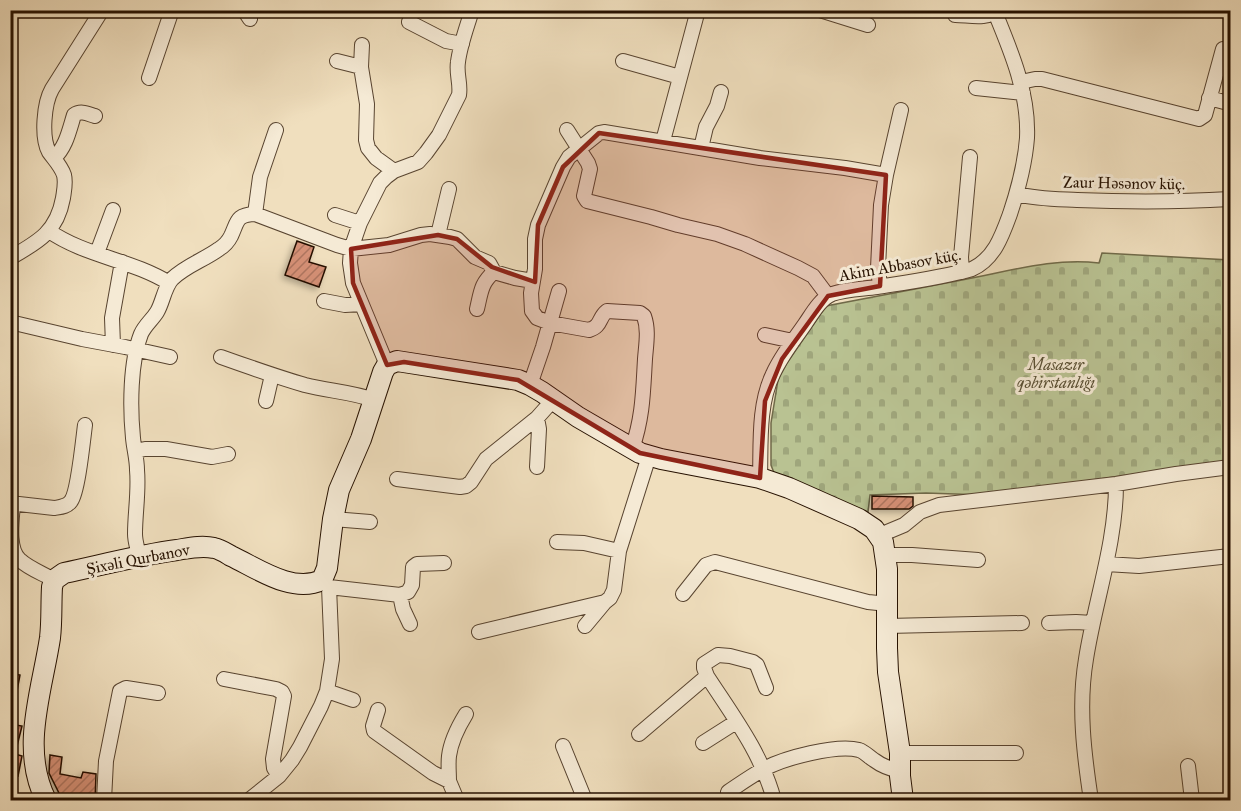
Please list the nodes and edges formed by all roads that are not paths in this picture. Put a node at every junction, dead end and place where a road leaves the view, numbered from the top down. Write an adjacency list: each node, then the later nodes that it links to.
1 (102, 10): 30 (street)
2 (172, 10): 17 (street)
3 (472, 10): 10 (street)
4 (698, 10): 16 (street)
5 (820, 10): 9 (street)
6 (996, 12): 7 (street); 18 (street, Akim Abbasov küç.)
7 (955, 15)
8 (409, 22): 10 (street)
9 (868, 25)
10 (462, 44): 32 (street)
11 (362, 45): 15 (street)
12 (1223, 49): 21 (street)
13 (337, 61): 15 (street)
14 (623, 61): 16 (street)
15 (361, 67): 32 (street)
16 (680, 77): 27 (street)
17 (149, 78)
18 (1022, 87): 19 (street); 21 (street); 35 (street, Akim Abbasov küç.)
19 (976, 88)
20 (721, 92): 29 (street)
21 (1209, 98): 22 (street)
22 (1230, 102)
23 (901, 110): 33 (street)
24 (95, 116): 30 (street)
25 (276, 130): 38 (street)
26 (567, 130): 28 (street)
27 (663, 141): 28 (street); 29 (street)
28 (579, 148): 49 (street); 53 (street)
29 (701, 148): 33 (street)
30 (54, 158): 41 (street)
31 (970, 158): 48 (street)
32 (394, 171): 40 (street)
33 (886, 175): 51 (street)
34 (449, 189): 42 (street)
35 (1017, 194): 36 (street, Zaur Həsənov küç.); 48 (street, Akim Abbasov küç.)
36 (1230, 199)
37 (113, 210): 44 (street)
38 (255, 214): 43 (street); 50 (street)
39 (335, 215): 40 (street)
40 (360, 223): 43 (street)
41 (49, 231): 44 (street); 45 (street)
42 (438, 234): 43 (street); 47 (street)
43 (351, 249): 55 (street)
44 (96, 253): 46 (street)
45 (10, 258)
46 (122, 262): 50 (street); 61 (street)
47 (494, 272): 49 (street); 56 (street)
48 (962, 272): 51 (street, Akim Abbasov küç.)
49 (533, 280): 58 (street)
50 (169, 283): 62 (street)
51 (880, 286): 53 (street, Akim Abbasov küç.)
52 (559, 291): 58 (street)
53 (828, 296): 60 (street, Akim Abbasov küç.)
54 (324, 301): 55 (street)
55 (361, 304): 65 (street)
56 (477, 309)
57 (10, 322): 61 (street)
58 (550, 323): 67 (street); 74 (street)
59 (765, 335): 60 (street)
60 (793, 341): 78 (street, Akim Abbasov küç.)
61 (113, 345): 62 (street)
62 (136, 349): 63 (street); 73 (street)
63 (170, 357)
64 (221, 357): 66 (street)
65 (387, 365): 67 (street); 68 (street)
66 (272, 375): 68 (street); 70 (street)
67 (530, 385): 69 (street)
68 (374, 400): 82 (street)
69 (553, 400): 71 (street); 74 (street)
70 (266, 401)
71 (537, 418): 76 (street); 79 (street)
72 (85, 425): 81 (street)
73 (135, 451): 75 (street); 89 (street)
74 (641, 452): 78 (street); 86 (street)
75 (228, 454)
76 (537, 467)
77 (1230, 467): 80 (street)
78 (760, 478): 84 (street)
79 (397, 479)
80 (1116, 484): 84 (street); 93 (street)
81 (12, 504): 91 (street)
82 (333, 519): 83 (street); 95 (street)
83 (370, 522)
84 (880, 535): 87 (street)
85 (557, 542): 86 (street)
86 (619, 551): 98 (street)
87 (886, 555): 90 (street); 99 (street)
88 (1230, 556): 93 (street)
89 (139, 557): 94 (street, Şixəli Qurbanov); 95 (street, Şixəli Qurbanov)
90 (978, 560)
91 (15, 563): 94 (street)
92 (444, 563): 97 (street)
93 (1106, 564): 102 (street)
94 (54, 580): 126 (street)
95 (326, 584): 97 (street, Şixəli Qurbanov); 110 (street)
96 (683, 594): 99 (street)
97 (400, 595): 103 (street)
98 (605, 602): 104 (street); 106 (street)
99 (888, 604): 105 (street)
100 (1022, 623): 105 (street)
101 (1049, 623): 102 (street)
102 (1093, 623): 133 (street)
103 (410, 624)
104 (585, 626)
105 (887, 626): 120 (street)
106 (479, 632)
107 (707, 676): 109 (street); 115 (street); 116 (street)
108 (224, 679): 123 (street)
109 (766, 688)
110 (327, 691): 112 (street); 123 (street)
111 (158, 693): 127 (street)
112 (353, 700)
113 (378, 710): 124 (street)
114 (466, 714): 124 (street)
115 (736, 722): 117 (street); 122 (street)
116 (639, 734)
117 (703, 743)
118 (563, 746): 130 (street)
119 (1016, 753): 120 (street)
120 (900, 762): 122 (street); 132 (street)
121 (1188, 766): 134 (street)
122 (764, 769): 125 (street); 131 (street)
123 (279, 776): 128 (street)
124 (449, 781): 129 (street)
125 (728, 792)
126 (46, 801)
127 (104, 801)
128 (249, 801)
129 (457, 801)
130 (585, 801)
131 (774, 801)
132 (903, 801)
133 (1091, 801)
134 (1192, 801)

